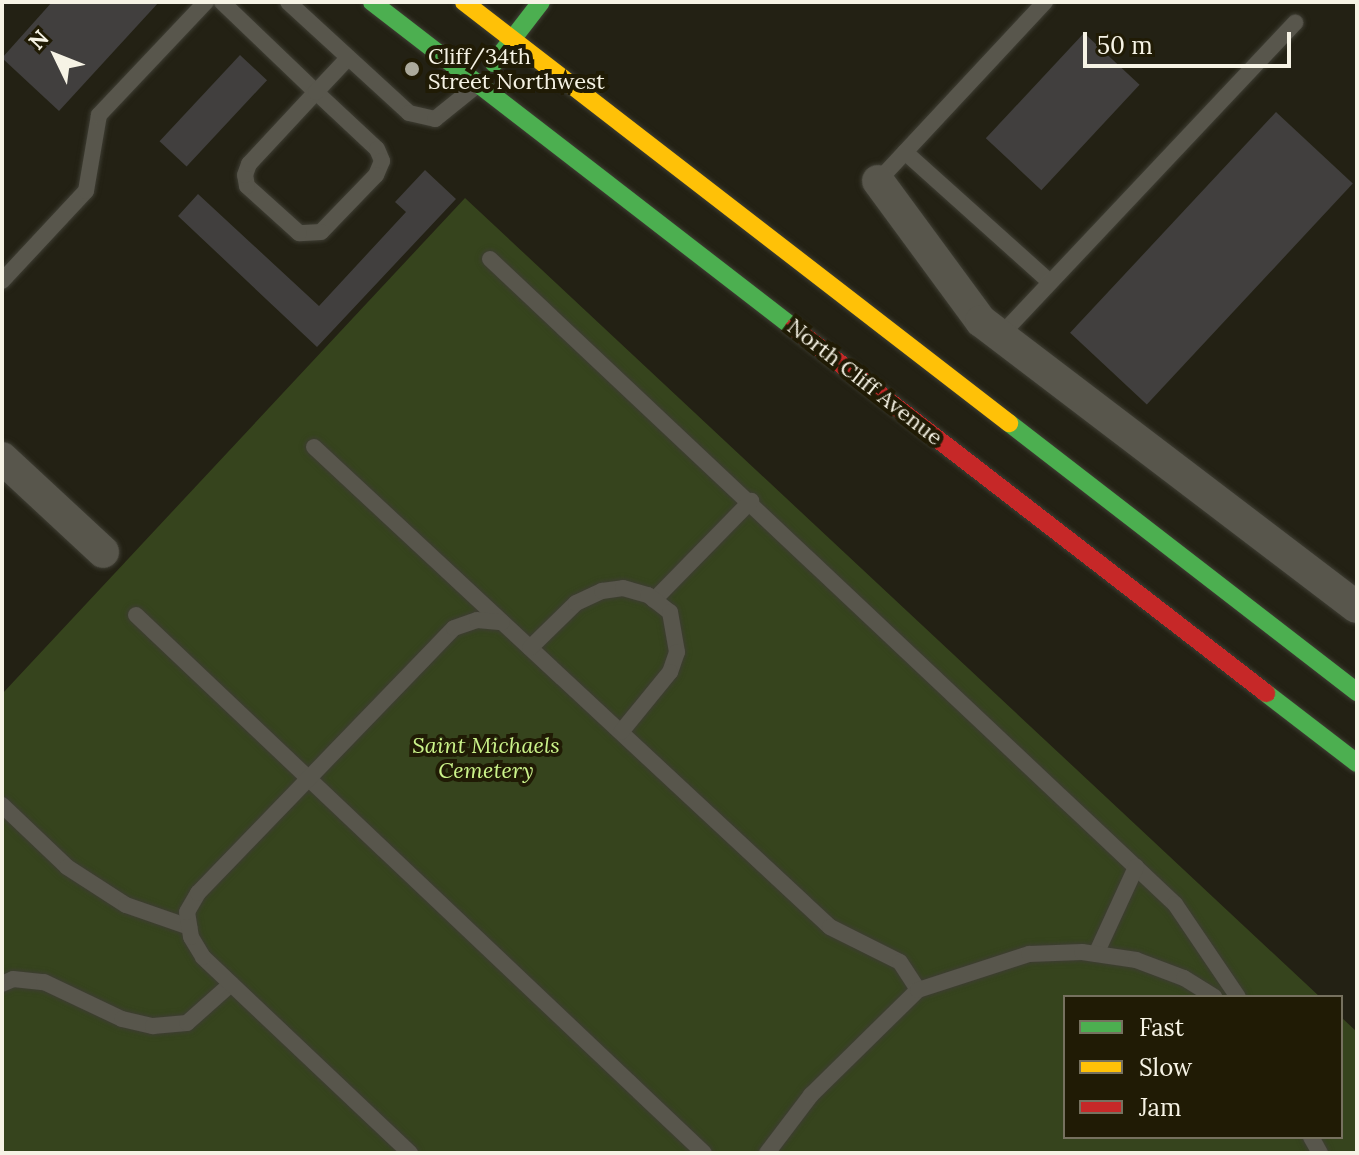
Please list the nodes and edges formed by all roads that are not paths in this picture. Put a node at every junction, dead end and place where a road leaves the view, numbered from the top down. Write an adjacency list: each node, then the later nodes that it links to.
1 (206, 2): 16 (lane)
2 (222, 2): 12 (lane)
3 (288, 2): 10 (lane)
4 (372, 2): 11 (main road, North Cliff Avenue)
5 (464, 2): 9 (main road)
6 (541, 2): 9 (main road)
7 (1045, 2): 13 (lane)
8 (1295, 23): 17 (lane)
9 (512, 40): 11 (main road); 28 (main road)
10 (348, 58): 11 (lane); 12 (lane)
11 (477, 85): 30 (main road, North Cliff Avenue)
12 (316, 92): 12 (lane)
13 (905, 152): 14 (lane); 17 (lane)
14 (878, 181): 18 (street)
15 (490, 259): 21 (lane)
16 (2, 281)
17 (1050, 282): 18 (lane)
18 (999, 337): 24 (street)
19 (314, 447): 26 (lane)
20 (2, 458): 22 (street)
21 (751, 501): 23 (lane); 33 (lane)
22 (103, 552)
23 (654, 600): 27 (lane); 29 (lane)
24 (1357, 607)
25 (136, 615): 31 (lane)
26 (502, 622): 27 (lane); 31 (lane)
27 (530, 648): 29 (lane)
28 (1357, 692)
29 (621, 732): 38 (lane)
30 (1357, 763)
31 (307, 780): 34 (lane); 42 (lane)
32 (2, 805): 34 (lane)
33 (1136, 867): 35 (lane); 40 (lane)
34 (189, 927): 37 (lane)
35 (1096, 954): 38 (lane); 39 (lane)
36 (2, 984): 37 (lane)
37 (231, 984): 41 (lane)
38 (918, 990): 43 (lane)
39 (1212, 995)
40 (1237, 995)
41 (410, 1153)
42 (704, 1153)
43 (767, 1153)

